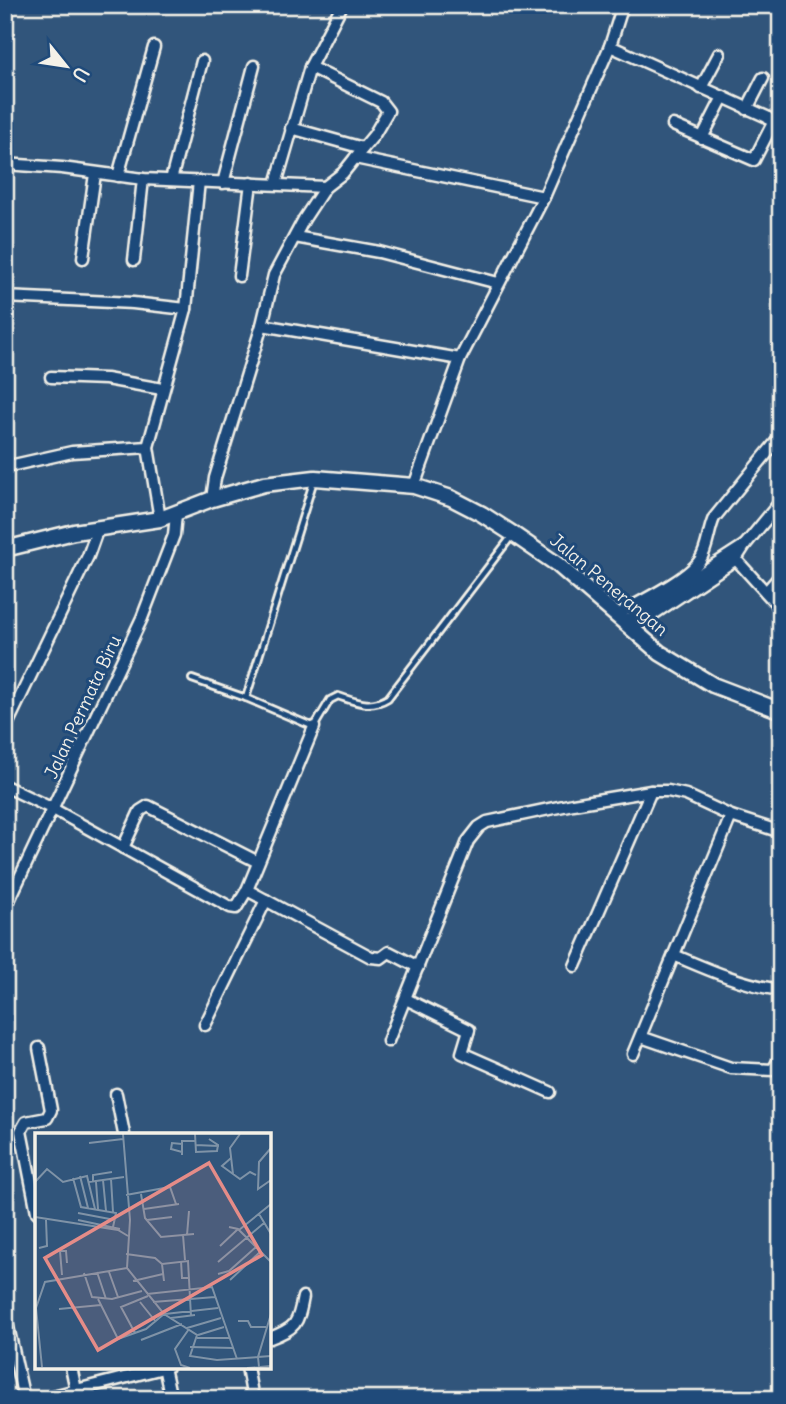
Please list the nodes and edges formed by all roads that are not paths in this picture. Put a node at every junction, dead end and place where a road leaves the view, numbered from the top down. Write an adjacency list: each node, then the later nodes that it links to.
1 (342, 5): 8 (street)
2 (623, 5): 3 (street)
3 (610, 46): 10 (street); 28 (street)
4 (154, 47): 20 (street)
5 (719, 54): 10 (street)
6 (202, 61): 22 (street)
7 (254, 66): 24 (street)
8 (310, 67): 14 (street); 16 (street)
9 (764, 78): 12 (street)
10 (701, 88): 11 (street)
11 (723, 97): 12 (street); 15 (street)
12 (747, 108): 15 (street)
13 (673, 125): 15 (street)
14 (291, 128): 16 (street); 26 (street)
15 (702, 138)
16 (363, 148): 17 (street)
17 (355, 158): 27 (street); 28 (street)
18 (5, 164): 19 (street)
19 (95, 174): 20 (street); 30 (street)
20 (118, 176): 21 (street)
21 (143, 179): 22 (street); 31 (street)
22 (171, 180): 23 (street)
23 (199, 181): 24 (street); 35 (street)
24 (223, 183): 25 (street)
25 (251, 183): 26 (street); 32 (street)
26 (276, 184): 27 (street)
27 (326, 187): 29 (street)
28 (544, 197): 33 (street)
29 (295, 237): 33 (street); 36 (street)
30 (83, 258)
31 (134, 260)
32 (239, 276)
33 (498, 283): 37 (street)
34 (5, 297): 35 (street)
35 (186, 309): 39 (street)
36 (262, 325): 37 (street); 45 (street)
37 (460, 359): 44 (street)
38 (51, 377): 39 (street)
39 (162, 389): 41 (street)
40 (781, 436): 56 (street)
41 (148, 447): 42 (street); 48 (street)
42 (5, 467)
43 (315, 478): 44 (street, Jalan Penerangan); 45 (street, Jalan Penerangan); 58 (lane)
44 (414, 486): 50 (street, Jalan Penerangan)
45 (212, 499): 47 (street, Jalan Penerangan)
46 (781, 501): 52 (street)
47 (177, 514): 48 (street, Jalan Penerangan); 64 (street, Jalan Permata Biru)
48 (160, 519): 49 (street, Jalan Penerangan)
49 (98, 528): 51 (street, Jalan Penerangan); 61 (street)
50 (513, 534): 56 (street, Jalan Penerangan); 60 (lane)
51 (5, 550)
52 (733, 556): 54 (street); 56 (street)
53 (781, 575): 54 (street)
54 (766, 592): 55 (street)
55 (781, 609)
56 (624, 623): 59 (street, Jalan Penerangan)
57 (192, 679): 58 (lane)
58 (246, 698): 60 (lane)
59 (781, 711)
60 (314, 727): 68 (street)
61 (5, 729)
62 (5, 786): 64 (street)
63 (651, 791): 65 (street); 73 (street); 74 (street)
64 (52, 809): 67 (street); 71 (street, Jalan Permata Biru)
65 (731, 816): 66 (street); 72 (street)
66 (781, 832)
67 (123, 848): 68 (street); 69 (street)
68 (258, 862): 69 (street)
69 (247, 890): 70 (street)
70 (266, 900): 74 (street); 77 (street)
71 (5, 909)
72 (674, 955): 75 (street); 78 (street)
73 (575, 966)
74 (418, 967): 76 (street)
75 (781, 990)
76 (406, 999): 79 (street); 83 (street)
77 (205, 1025)
78 (641, 1037): 81 (street); 82 (street)
79 (388, 1041)
80 (40, 1048): 86 (street)
81 (633, 1054)
82 (781, 1056)
83 (550, 1092)
84 (116, 1094): 85 (street)
85 (124, 1133)
86 (35, 1202)
87 (303, 1297): 89 (street)
88 (5, 1313): 95 (street)
89 (271, 1338)
90 (71, 1369): 94 (street)
91 (161, 1369): 94 (street)
92 (165, 1369): 97 (street)
93 (247, 1369): 98 (street)
94 (76, 1390): 96 (street)
95 (24, 1399)
96 (41, 1399)
97 (171, 1399)
98 (253, 1399)

